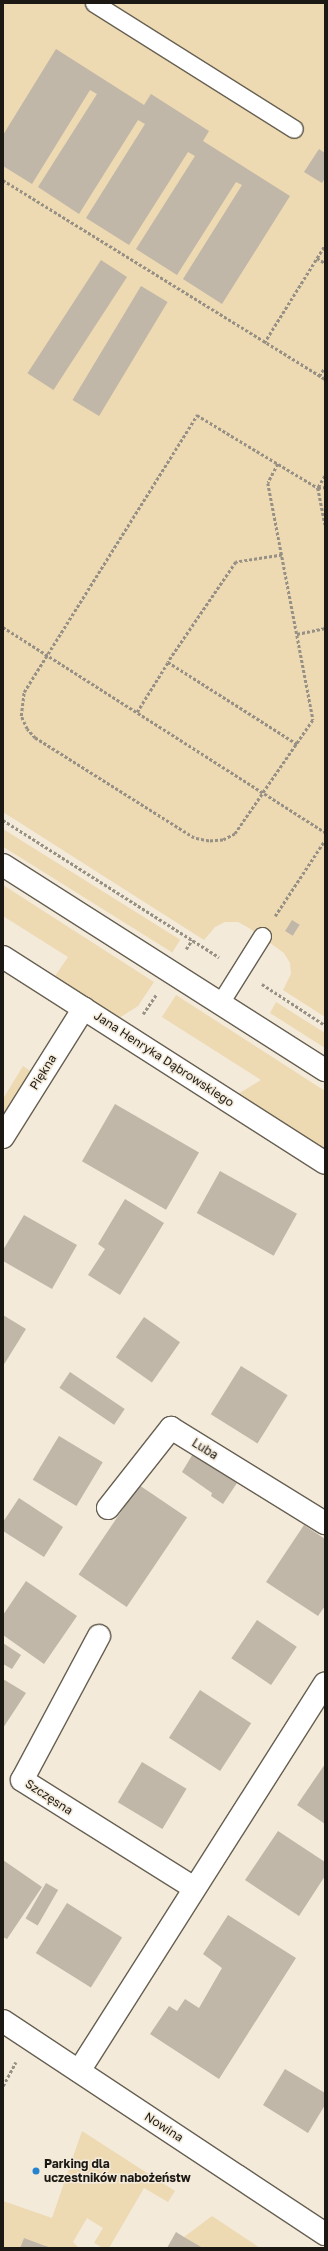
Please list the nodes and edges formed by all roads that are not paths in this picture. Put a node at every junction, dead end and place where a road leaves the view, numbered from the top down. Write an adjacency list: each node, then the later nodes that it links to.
1 (94, 3): 2 (lane)
2 (294, 129)
3 (3, 865): 6 (street)
4 (262, 936): 6 (lane)
5 (3, 957): 7 (street, Jana Henryka Dąbrowskiego)
6 (220, 1003): 8 (street)
7 (84, 1008): 9 (street, Piękna); 10 (street, Jana Henryka Dąbrowskiego)
8 (325, 1070)
9 (3, 1137)
10 (325, 1163)
11 (108, 1508): 12 (street, Luba)
12 (325, 1523)
13 (99, 1636): 15 (street, Szczęsna)
14 (325, 1684): 15 (street)
15 (194, 1888): 17 (street)
16 (3, 2021): 17 (street, Nowina)
17 (80, 2071): 18 (street, Nowina)
18 (325, 2234)

